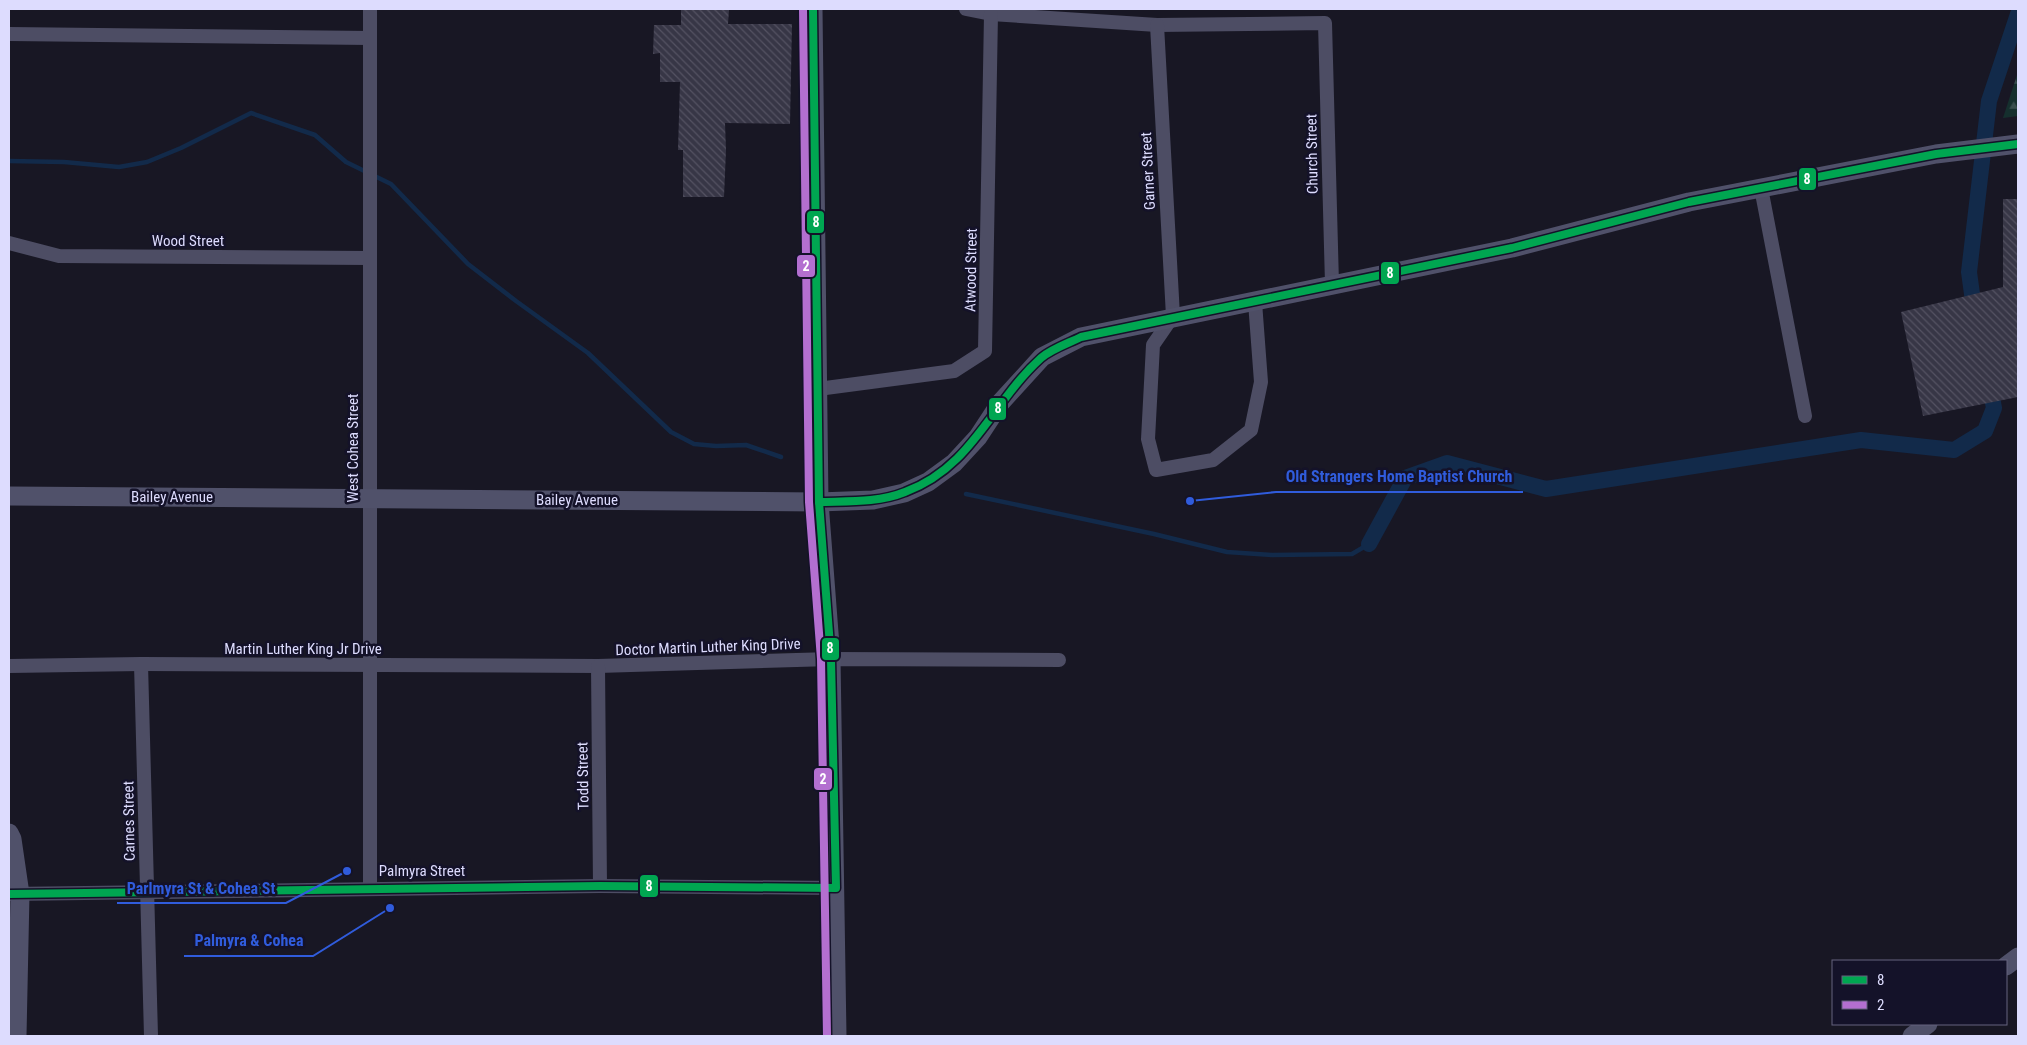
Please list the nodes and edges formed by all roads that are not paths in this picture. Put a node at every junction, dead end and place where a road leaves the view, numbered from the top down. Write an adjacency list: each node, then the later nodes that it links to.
1 (370, 9): 7 (street, West Cohea Street)
2 (813, 9): 15 (main road)
3 (966, 9): 4 (street)
4 (991, 14): 5 (street); 15 (street, Atwood Street)
5 (1157, 25): 12 (street, Church Street); 14 (street, Garner Street)
6 (9, 34): 7 (street)
7 (370, 38): 11 (street, West Cohea Street)
8 (2018, 144): 9 (main road, Bailey Avenue)
9 (1761, 188): 12 (main road, Bailey Avenue); 16 (street)
10 (9, 243): 11 (street, Wood Street)
11 (369, 258): 18 (street, West Cohea Street)
12 (1332, 284): 13 (main road, Bailey Avenue)
13 (1255, 302): 14 (main road, Bailey Avenue); 14 (street)
14 (1173, 316): 19 (main road, Bailey Avenue)
15 (818, 389): 19 (main road)
16 (1804, 416)
17 (9, 496): 18 (main road, Bailey Avenue)
18 (369, 499): 19 (main road, Bailey Avenue); 23 (street, West Cohea Street)
19 (819, 502): 20 (main road)
20 (831, 659): 21 (street, Doctor Martin Luther King Drive); 25 (street, Doctor Martin Luther King Drive); 29 (main road)
21 (1058, 660)
22 (141, 664): 23 (street, Martin Luther King Jr Drive); 24 (street, Martin Luther King Jr Drive); 30 (street, Carnes Street)
23 (369, 665): 25 (street, Martin Luther King Jr Drive); 28 (street, West Cohea Street)
24 (9, 666)
25 (598, 666): 27 (street, Todd Street)
26 (9, 833): 31 (main road)
27 (600, 886): 28 (street, Palmyra Street); 29 (street, Palmyra Street)
28 (370, 888): 30 (street, Palmyra Street)
29 (836, 888): 37 (main road)
30 (147, 891): 31 (street, Palmyra Street); 36 (street, Carnes Street)
31 (14, 894): 35 (main road)
32 (2018, 957): 33 (main road)
33 (2007, 965)
34 (1927, 1025): 38 (main road)
35 (17, 1036)
36 (151, 1036)
37 (837, 1036)
38 (1912, 1036)

